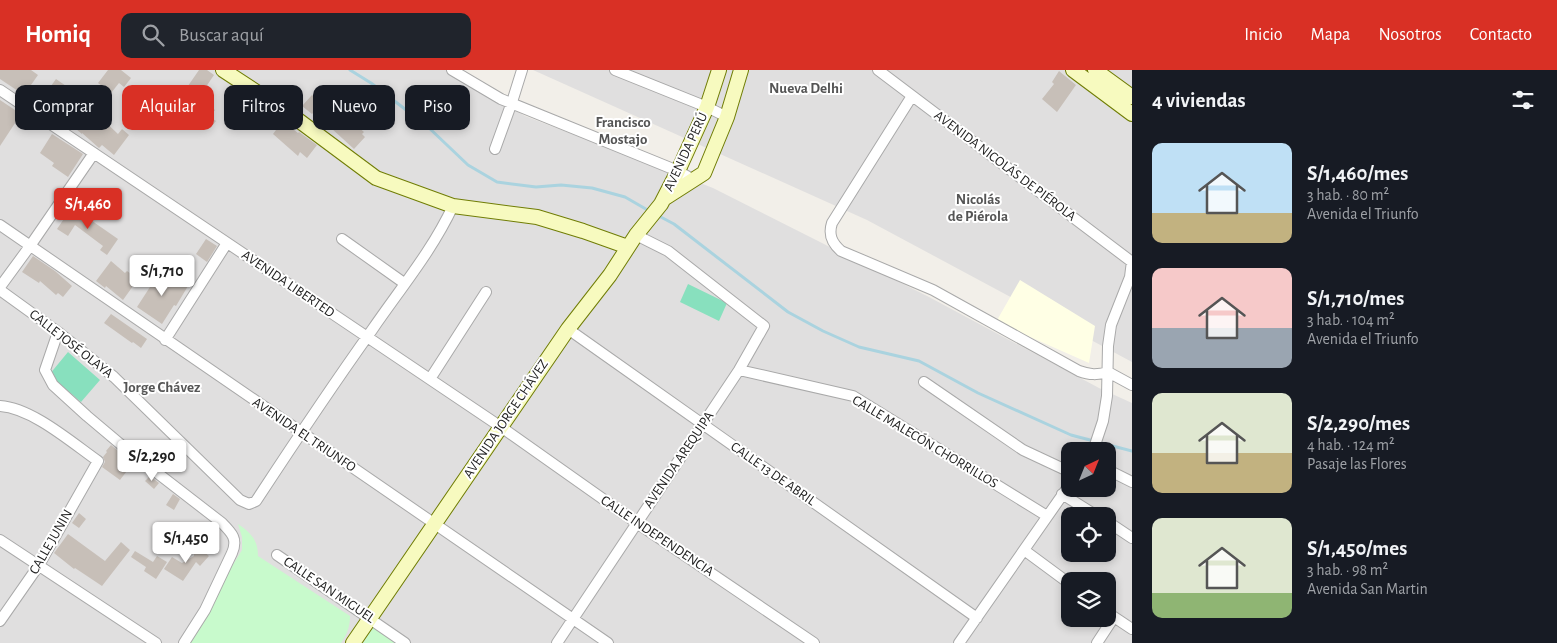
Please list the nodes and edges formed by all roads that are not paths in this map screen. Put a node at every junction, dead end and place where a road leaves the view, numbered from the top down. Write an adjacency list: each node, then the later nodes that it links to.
1 (223, 70): 22 (street)
2 (452, 70): 13 (street)
3 (522, 70): 13 (street)
4 (615, 70): 14 (street)
5 (719, 70): 14 (street, AVENIDA PERÚ)
6 (741, 70): 16 (street, AVENIDA PERÚ)
7 (878, 70): 11 (street, AVENIDA NICOLÁS DE PIÉROLA)
8 (1073, 70): 9 (street)
9 (1095, 75): 12 (street); 15 (street)
10 (0, 90): 18 (street, AVENIDA LIBERTED)
11 (912, 96): 29 (street, AVENIDA NICOLÁS DE PIÉROLA); 38 (street)
12 (1132, 97)
13 (512, 102): 17 (street); 19 (street)
14 (707, 107): 16 (street); 19 (street, AVENIDA PERÚ)
15 (1132, 114)
16 (727, 116): 20 (street, AVENIDA PERÚ)
17 (495, 149)
18 (94, 153): 26 (street, AVENIDA LIBERTED); 27 (street)
19 (678, 172): 20 (street); 21 (street, AVENIDA PERÚ)
20 (694, 180): 21 (street, AVENIDA PERÚ)
21 (663, 201): 24 (street, AVENIDA JORGE CHÁVEZ)
22 (453, 206): 28 (street); 30 (street)
23 (0, 225): 27 (street, AVENIDA EL TRIUNFO)
24 (639, 231): 28 (street, AVENIDA JORGE CHÁVEZ); 37 (street, AVENIDA AREQUIPA)
25 (342, 239): 30 (street)
26 (227, 243): 35 (street, AVENIDA LIBERTED); 36 (street)
27 (30, 246): 31 (street); 36 (street, AVENIDA EL TRIUNFO)
28 (628, 247): 33 (street, AVENIDA JORGE CHÁVEZ)
29 (1132, 262): 38 (street)
30 (404, 283): 35 (street)
31 (0, 288): 34 (street, CALLE JOSÉ OLAYA)
32 (486, 292): 39 (street)
33 (568, 329): 43 (street, CALLE 13 DE ABRIL); 44 (street, AVENIDA JORGE CHÁVEZ)
34 (58, 332): 45 (street, CALLE JOSÉ OLAYA); 71 (street)
35 (366, 338): 39 (street, AVENIDA LIBERTED); 45 (street)
36 (165, 340): 45 (street, AVENIDA EL TRIUNFO)
37 (739, 370): 43 (street, AVENIDA AREQUIPA); 53 (street, CALLE MALECÓN CHORRILLOS)
38 (1108, 372): 41 (street); 46 (street)
39 (430, 379): 44 (street, AVENIDA LIBERTED)
40 (924, 382): 47 (street)
41 (1132, 385)
42 (0, 406): 61 (street, CALLE JUNIN)
43 (703, 424): 54 (street, AVENIDA AREQUIPA); 63 (street, CALLE 13 DE ABRIL)
44 (501, 427): 54 (street, CALLE INDEPENDENCIA); 55 (street, AVENIDA JORGE CHÁVEZ)
45 (301, 433): 55 (street, AVENIDA EL TRIUNFO)
46 (1096, 442)
47 (1061, 468)
48 (1116, 474): 49 (street)
49 (1132, 482)
50 (1061, 495): 53 (street)
51 (1069, 498): 52 (street)
52 (1083, 507)
53 (1047, 516): 59 (street)
54 (637, 523): 66 (street, AVENIDA AREQUIPA); 76 (street, CALLE INDEPENDENCIA)
55 (434, 524): 65 (street, AVENIDA JORGE CHÁVEZ); 66 (street, AVENIDA EL TRIUNFO)
56 (1116, 527): 57 (street)
57 (1132, 538)
58 (0, 540): 61 (street)
59 (1024, 550): 62 (street); 63 (street)
60 (276, 555): 65 (street, CALLE SAN MIGUEL)
61 (38, 565): 67 (street, CALLE JUNIN); 70 (street)
62 (1061, 577)
63 (977, 618): 77 (street)
64 (1116, 618): 69 (street)
65 (370, 619): 72 (street, AVENIDA JORGE CHÁVEZ); 73 (street, CALLE SAN MIGUEL)
66 (573, 619): 74 (street, AVENIDA AREQUIPA); 75 (street, AVENIDA EL TRIUNFO)
67 (0, 621)
68 (1105, 627): 78 (street)
69 (1132, 629)
70 (156, 643)
71 (184, 643)
72 (353, 643)
73 (405, 643)
74 (557, 643)
75 (608, 643)
76 (814, 643)
77 (959, 643)
78 (1097, 643)

